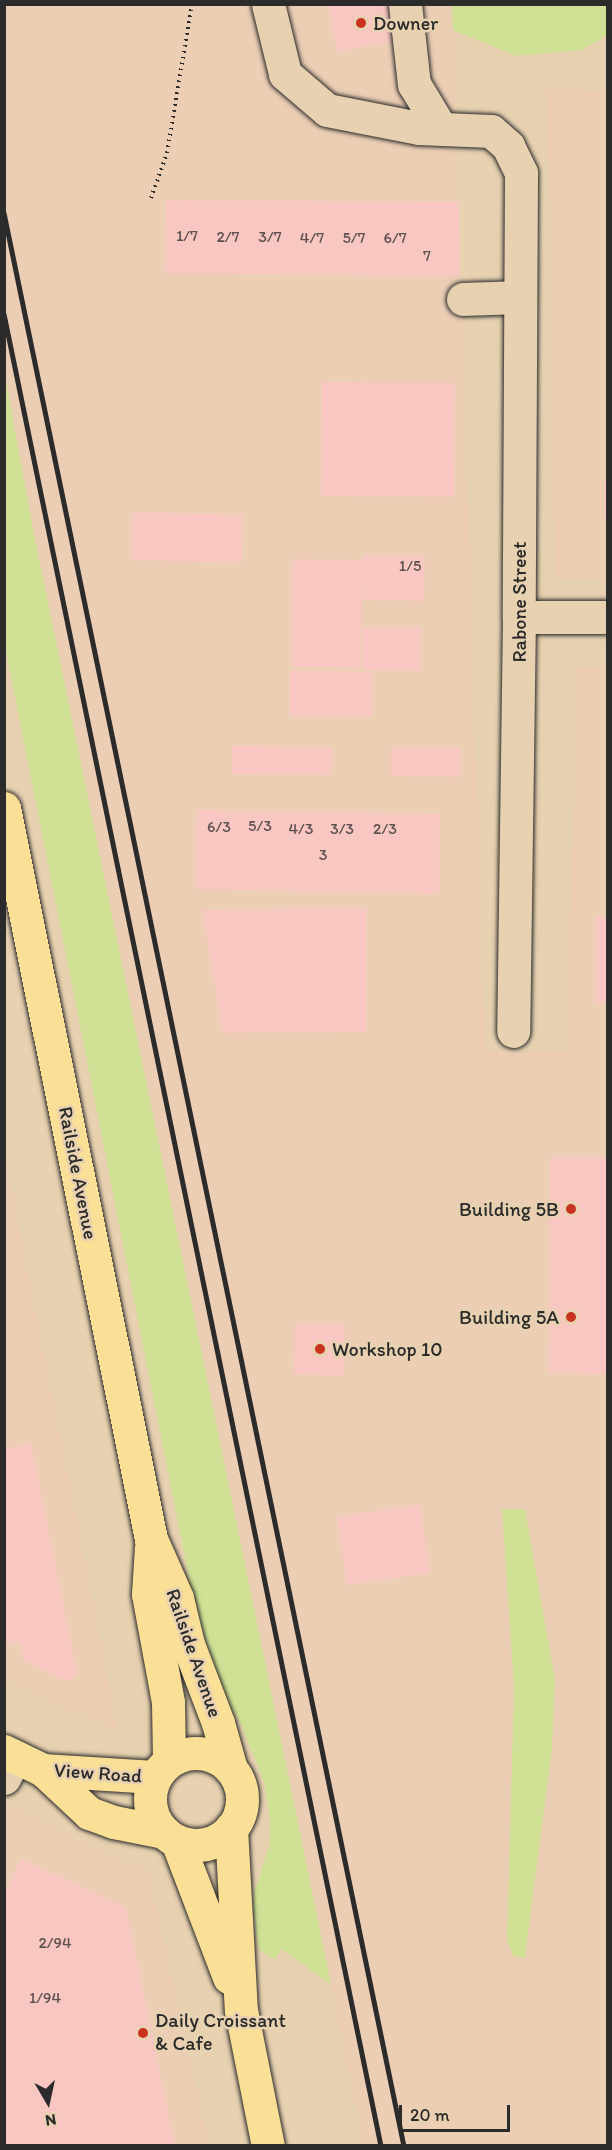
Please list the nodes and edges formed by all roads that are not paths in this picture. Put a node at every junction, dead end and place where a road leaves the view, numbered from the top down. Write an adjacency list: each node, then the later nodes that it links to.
1 (268, 4): 3 (street)
2 (405, 4): 3 (street)
3 (441, 129): 4 (street, Rabone Street)
4 (520, 297): 5 (street); 6 (street, Rabone Street)
5 (463, 299)
6 (519, 617): 7 (street); 9 (street, Rabone Street)
7 (608, 617)
8 (4, 807): 10 (main road, Railside Avenue)
9 (513, 1031)
10 (151, 1539): 12 (main road, Railside Avenue); 13 (main road, Railside Avenue)
11 (17, 1764): 12 (main road, View Road); 15 (main road, View Road)
12 (161, 1769): 13 (main road); 15 (main road)
13 (231, 1769): 14 (main road)
14 (231, 1828): 15 (main road); 16 (main road)
15 (171, 1837): 16 (main road)
16 (241, 2010): 17 (main road)
17 (268, 2145)

